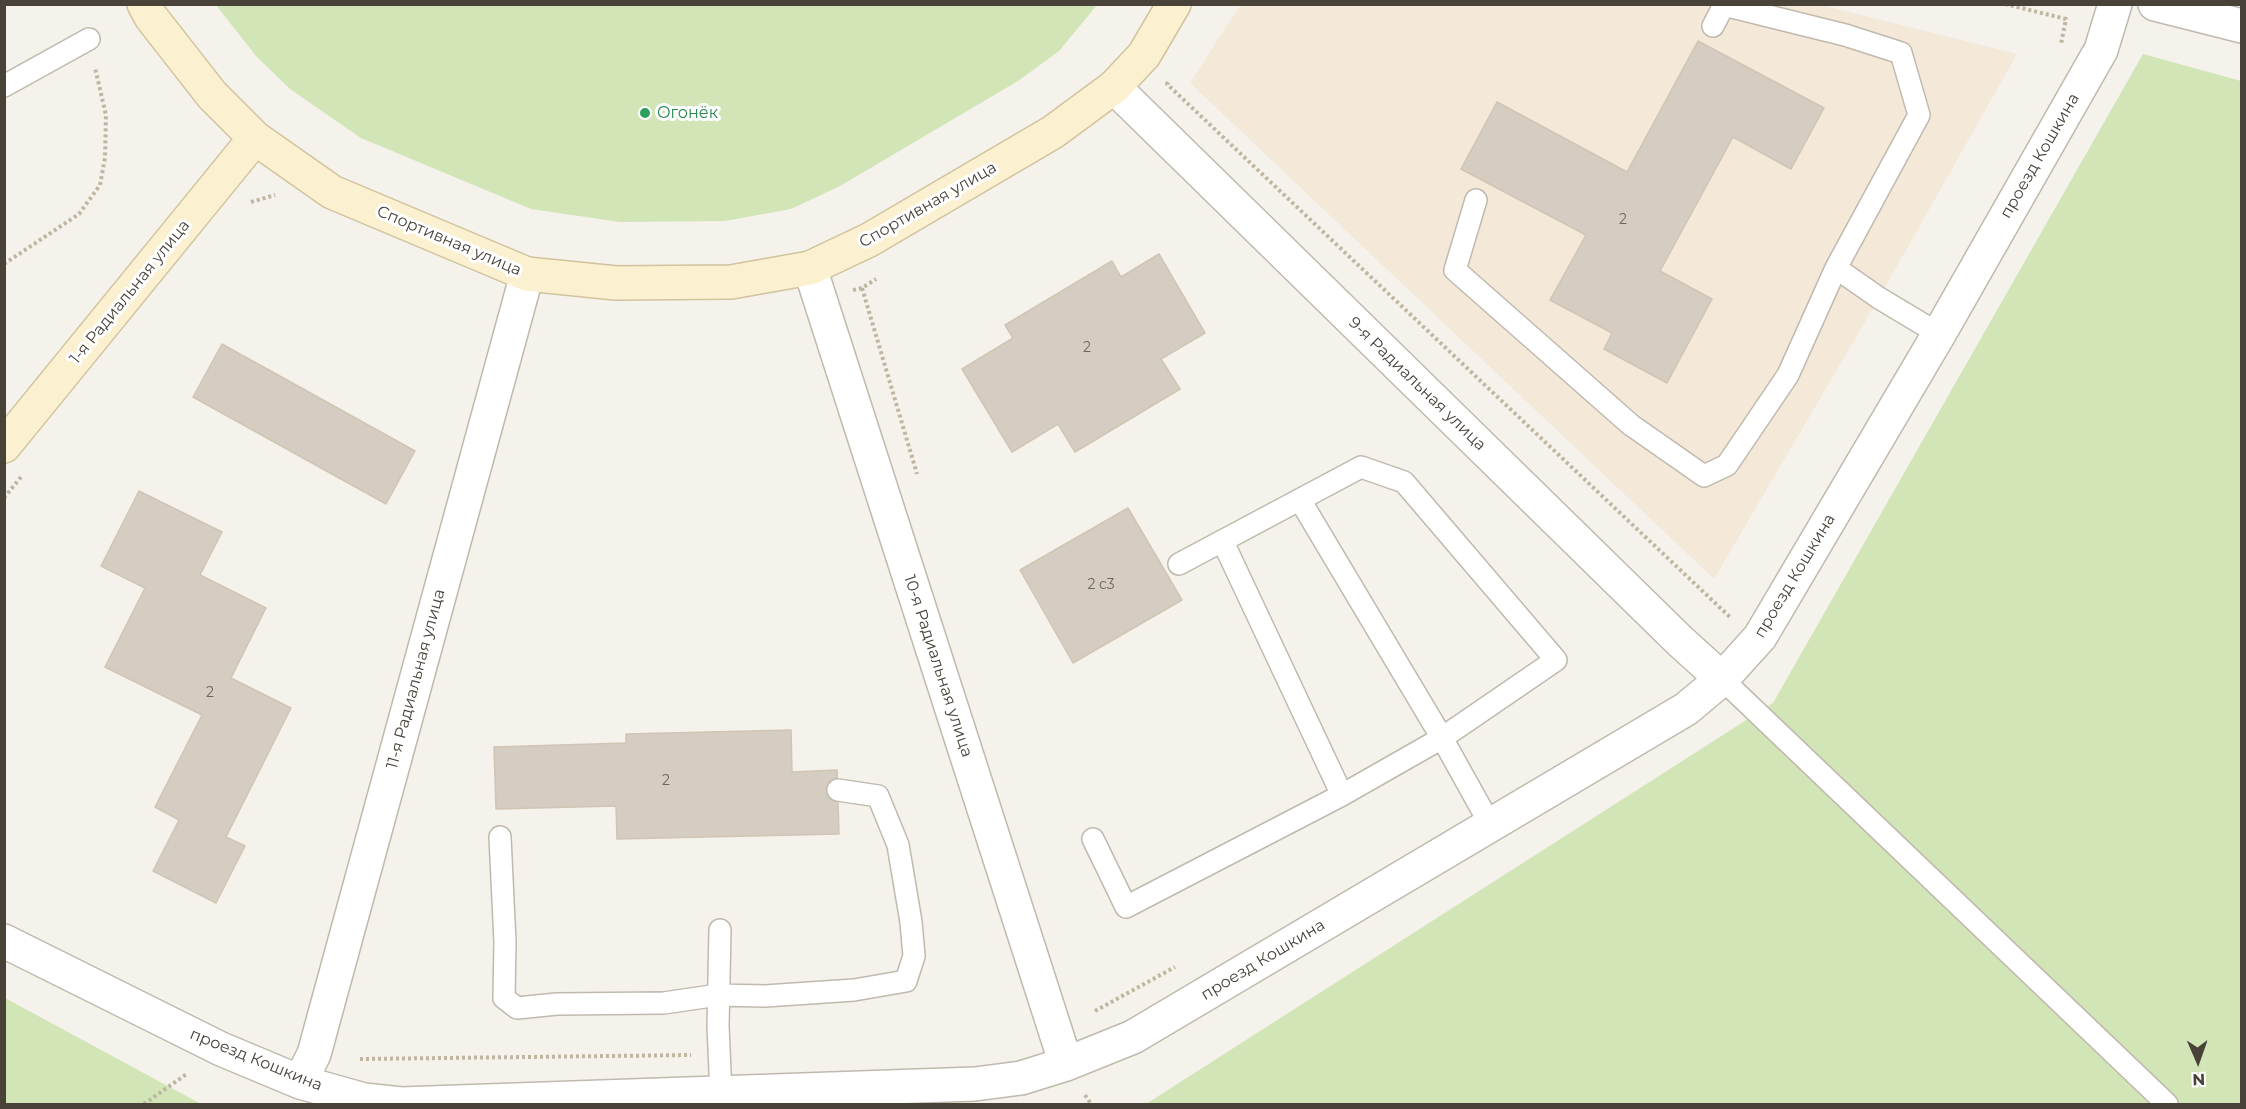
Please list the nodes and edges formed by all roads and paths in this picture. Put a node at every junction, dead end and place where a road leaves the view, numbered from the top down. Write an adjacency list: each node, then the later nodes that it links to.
1 (144, 4): 13 (main road, Спортивная улица)
2 (1174, 4): 12 (main road, Спортивная улица)
3 (2005, 4): 9 (path)
4 (2115, 4): 19 (street, проезд Кошкина)
5 (2155, 4): 7 (street)
6 (1713, 26): 17 (lane)
7 (2241, 26)
8 (89, 39): 11 (lane); 15 (path)
9 (2059, 51)
10 (1167, 84): 24 (path)
11 (4, 86)
12 (1114, 87): 16 (main road, Спортивная улица); 24 (street, 9-я Радиальная улица)
13 (255, 138): 18 (main road, Спортивная улица); 20 (main road, 1-я Радиальная улица)
14 (1476, 200): 17 (lane)
15 (4, 264)
16 (810, 268): 18 (main road, Спортивная улица); 35 (street, 10-я Радиальная улица)
17 (1836, 268): 19 (lane)
18 (527, 274): 39 (street, 11-я Радиальная улица)
19 (1939, 334): 24 (street, проезд Кошкина)
20 (4, 446)
21 (1300, 500): 22 (lane); 25 (lane); 25 (lane)
22 (1223, 542): 23 (lane); 27 (lane)
23 (1179, 564)
24 (1712, 670): 28 (street, проезд Кошкина); 42 (lane)
25 (1442, 738): 27 (lane); 28 (lane)
26 (838, 790): 34 (lane)
27 (1342, 795): 30 (lane)
28 (1491, 826): 38 (street, проезд Кошкина)
29 (500, 837): 34 (lane)
30 (1093, 839)
31 (720, 930): 34 (lane)
32 (4, 942): 36 (street, проезд Кошкина)
33 (1183, 963): 35 (path)
34 (718, 995): 37 (lane)
35 (1056, 1031): 38 (street, 10-я Радиальная улица)
36 (221, 1049): 39 (street, проезд Кошкина); 41 (path)
37 (718, 1054): 39 (path); 40 (lane)
38 (1066, 1064): 40 (street, проезд Кошкина)
39 (307, 1068): 40 (street, проезд Кошкина)
40 (720, 1094)
41 (144, 1104)
42 (2167, 1104)

